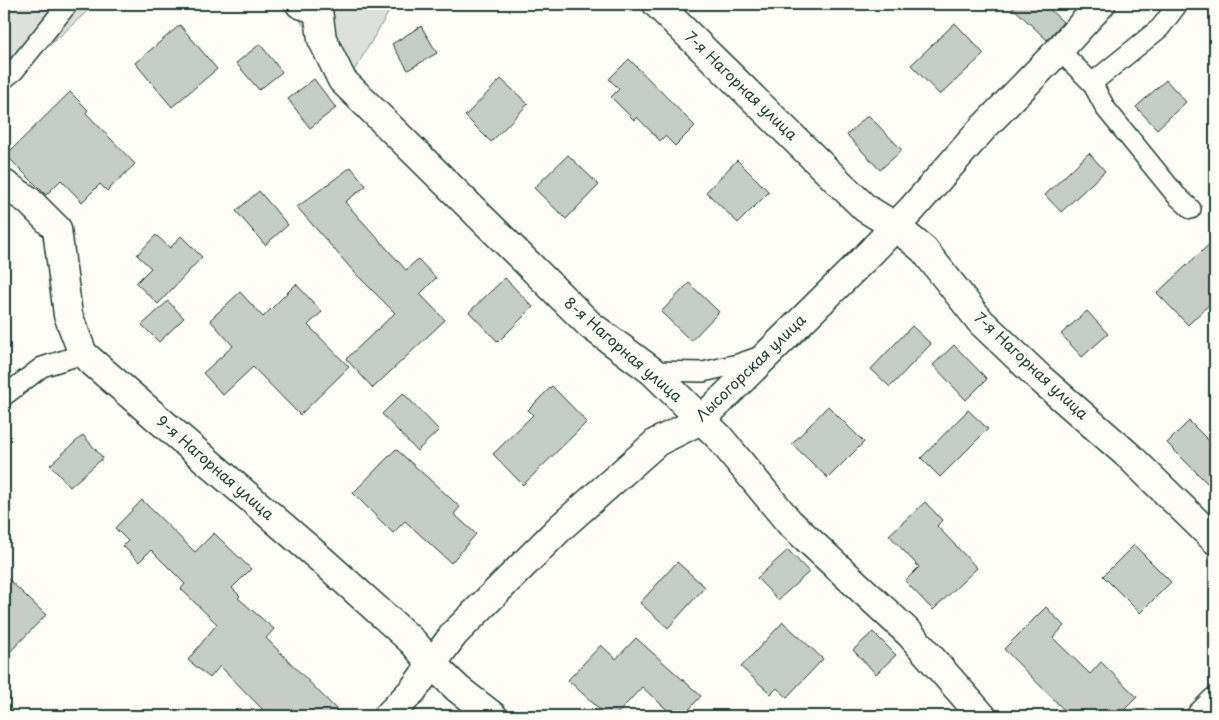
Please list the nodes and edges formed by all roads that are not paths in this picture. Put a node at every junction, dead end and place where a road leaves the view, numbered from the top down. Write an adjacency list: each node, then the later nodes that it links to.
1 (68, 4): 7 (lane)
2 (300, 4): 14 (street, 8-я Нагорная улица)
3 (657, 4): 11 (street, 7-я Нагорная улица)
4 (1101, 4): 6 (street, Лысогорская улица)
5 (1178, 4): 8 (lane)
6 (1059, 50): 8 (lane); 11 (street, Лысогорская улица)
7 (4, 79)
8 (1092, 83): 10 (lane)
9 (4, 184): 12 (street, 9-я Нагорная улица)
10 (1191, 209)
11 (896, 227): 13 (street, Лысогорская улица); 17 (street, 7-я Нагорная улица)
12 (83, 354): 15 (lane); 18 (street, 9-я Нагорная улица)
13 (767, 354): 14 (lane); 16 (street, Лысогорская улица)
14 (652, 371): 16 (street, 8-я Нагорная улица)
15 (4, 396)
16 (701, 420): 18 (street, Лысогорская улица); 22 (street, 8-я Нагорная улица)
17 (1215, 540)
18 (432, 664): 20 (street, Лысогорская улица); 21 (street, 9-я Нагорная улица)
19 (1215, 702): 23 (street)
20 (388, 716)
21 (493, 716)
22 (982, 716)
23 (1201, 716)

